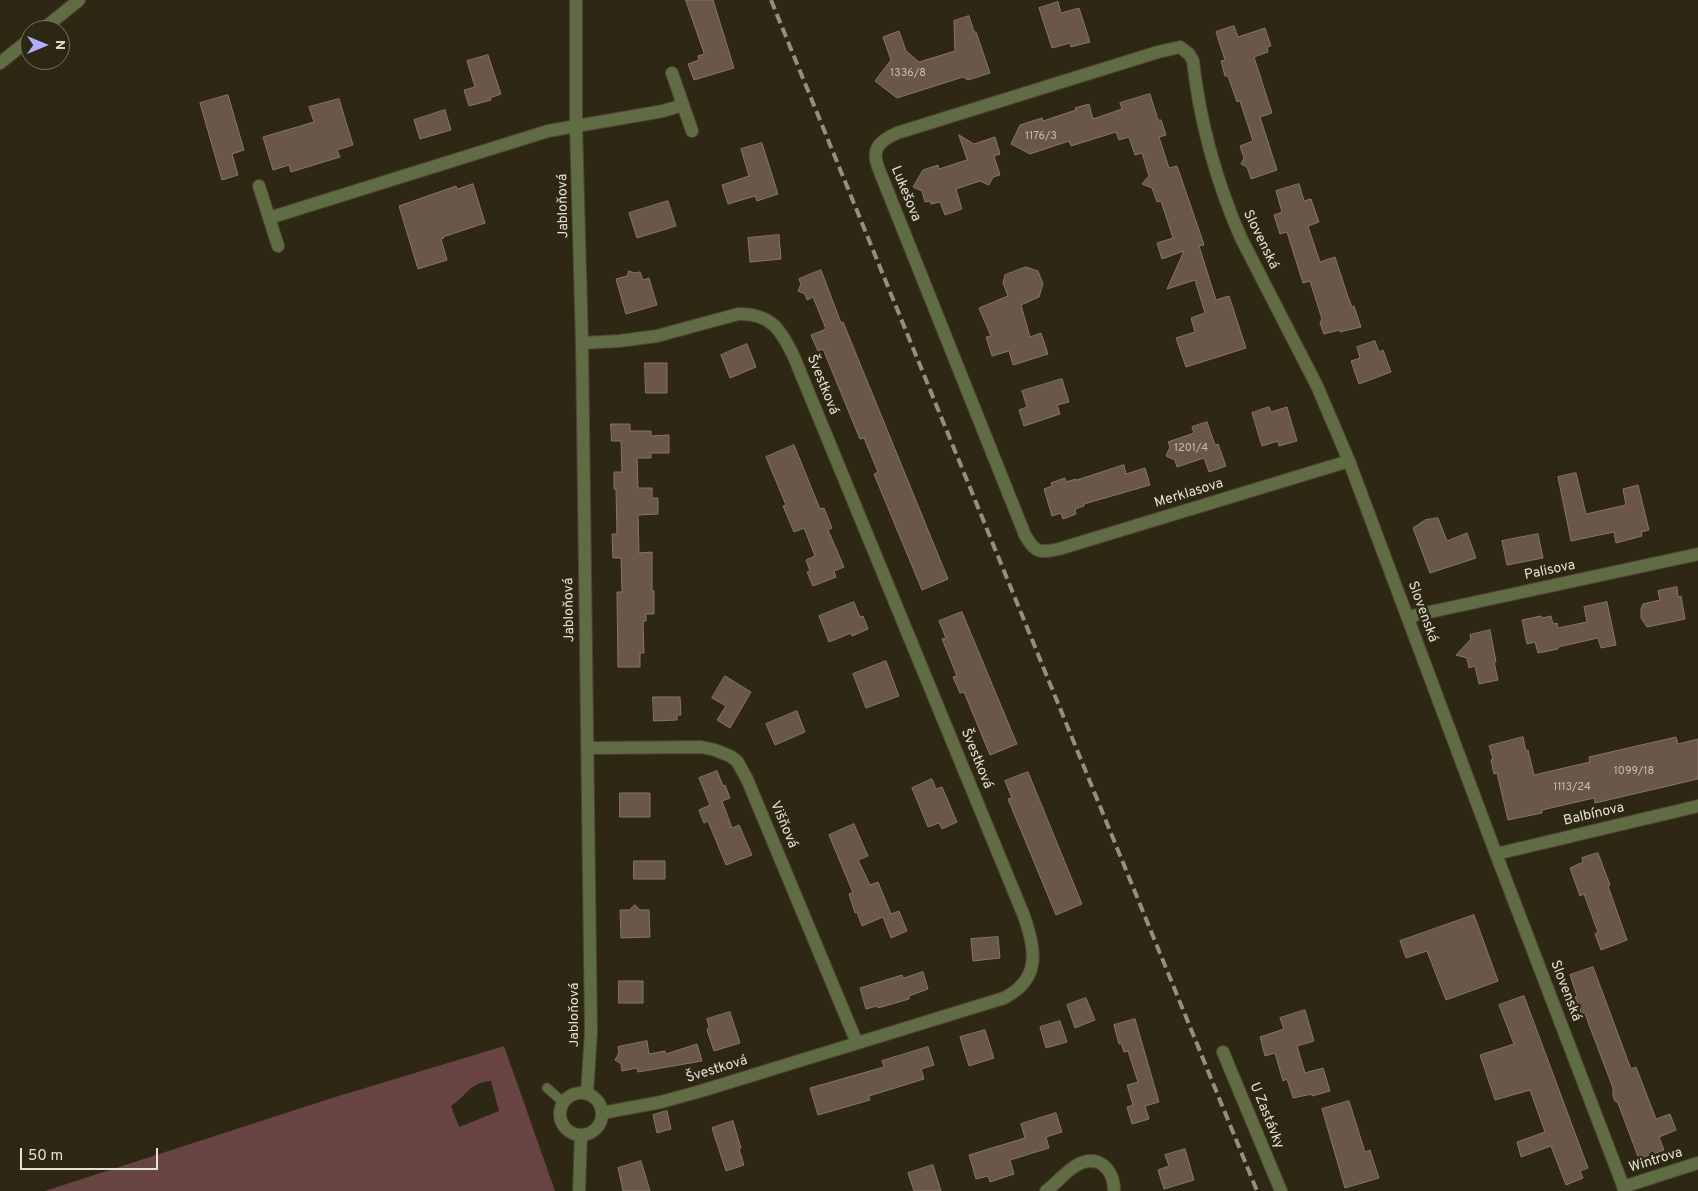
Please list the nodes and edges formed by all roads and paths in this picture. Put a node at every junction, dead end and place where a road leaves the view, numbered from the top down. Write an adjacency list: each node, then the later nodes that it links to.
1 (79, 0): 3 (street)
2 (576, 0): 9 (street, Jabloňová)
3 (54, 20)
4 (20, 47): 6 (street)
5 (1185, 50): 15 (street, Slovenská); 16 (street, Lukešova)
6 (0, 63)
7 (672, 73): 8 (street)
8 (683, 105): 9 (street); 10 (street)
9 (576, 126): 12 (street); 14 (street, Jabloňová)
10 (692, 131)
11 (259, 186): 12 (street)
12 (269, 218): 13 (street)
13 (278, 246)
14 (582, 343): 19 (street, Jabloňová); 22 (street, Švestková)
15 (1349, 461): 16 (street, Merklasova); 18 (street, Slovenská)
16 (1037, 550)
17 (1698, 554): 18 (street, Palisova)
18 (1408, 619): 21 (street, Slovenská)
19 (587, 748): 22 (street, Višňová); 25 (street, Jabloňová)
20 (1698, 806): 21 (street, Balbínova)
21 (1496, 854): 30 (street, Slovenská)
22 (857, 1044): 27 (street, Švestková)
23 (1223, 1052): 34 (street, U Zastávky)
24 (546, 1088): 26 (lane)
25 (587, 1094): 26 (street); 27 (street)
26 (564, 1103): 28 (street)
27 (602, 1113): 28 (street)
28 (581, 1135): 31 (street)
29 (1698, 1163): 30 (street, Wintrova)
30 (1624, 1189)
31 (579, 1191)
32 (1046, 1191): 33 (street)
33 (1114, 1191)
34 (1281, 1191)

